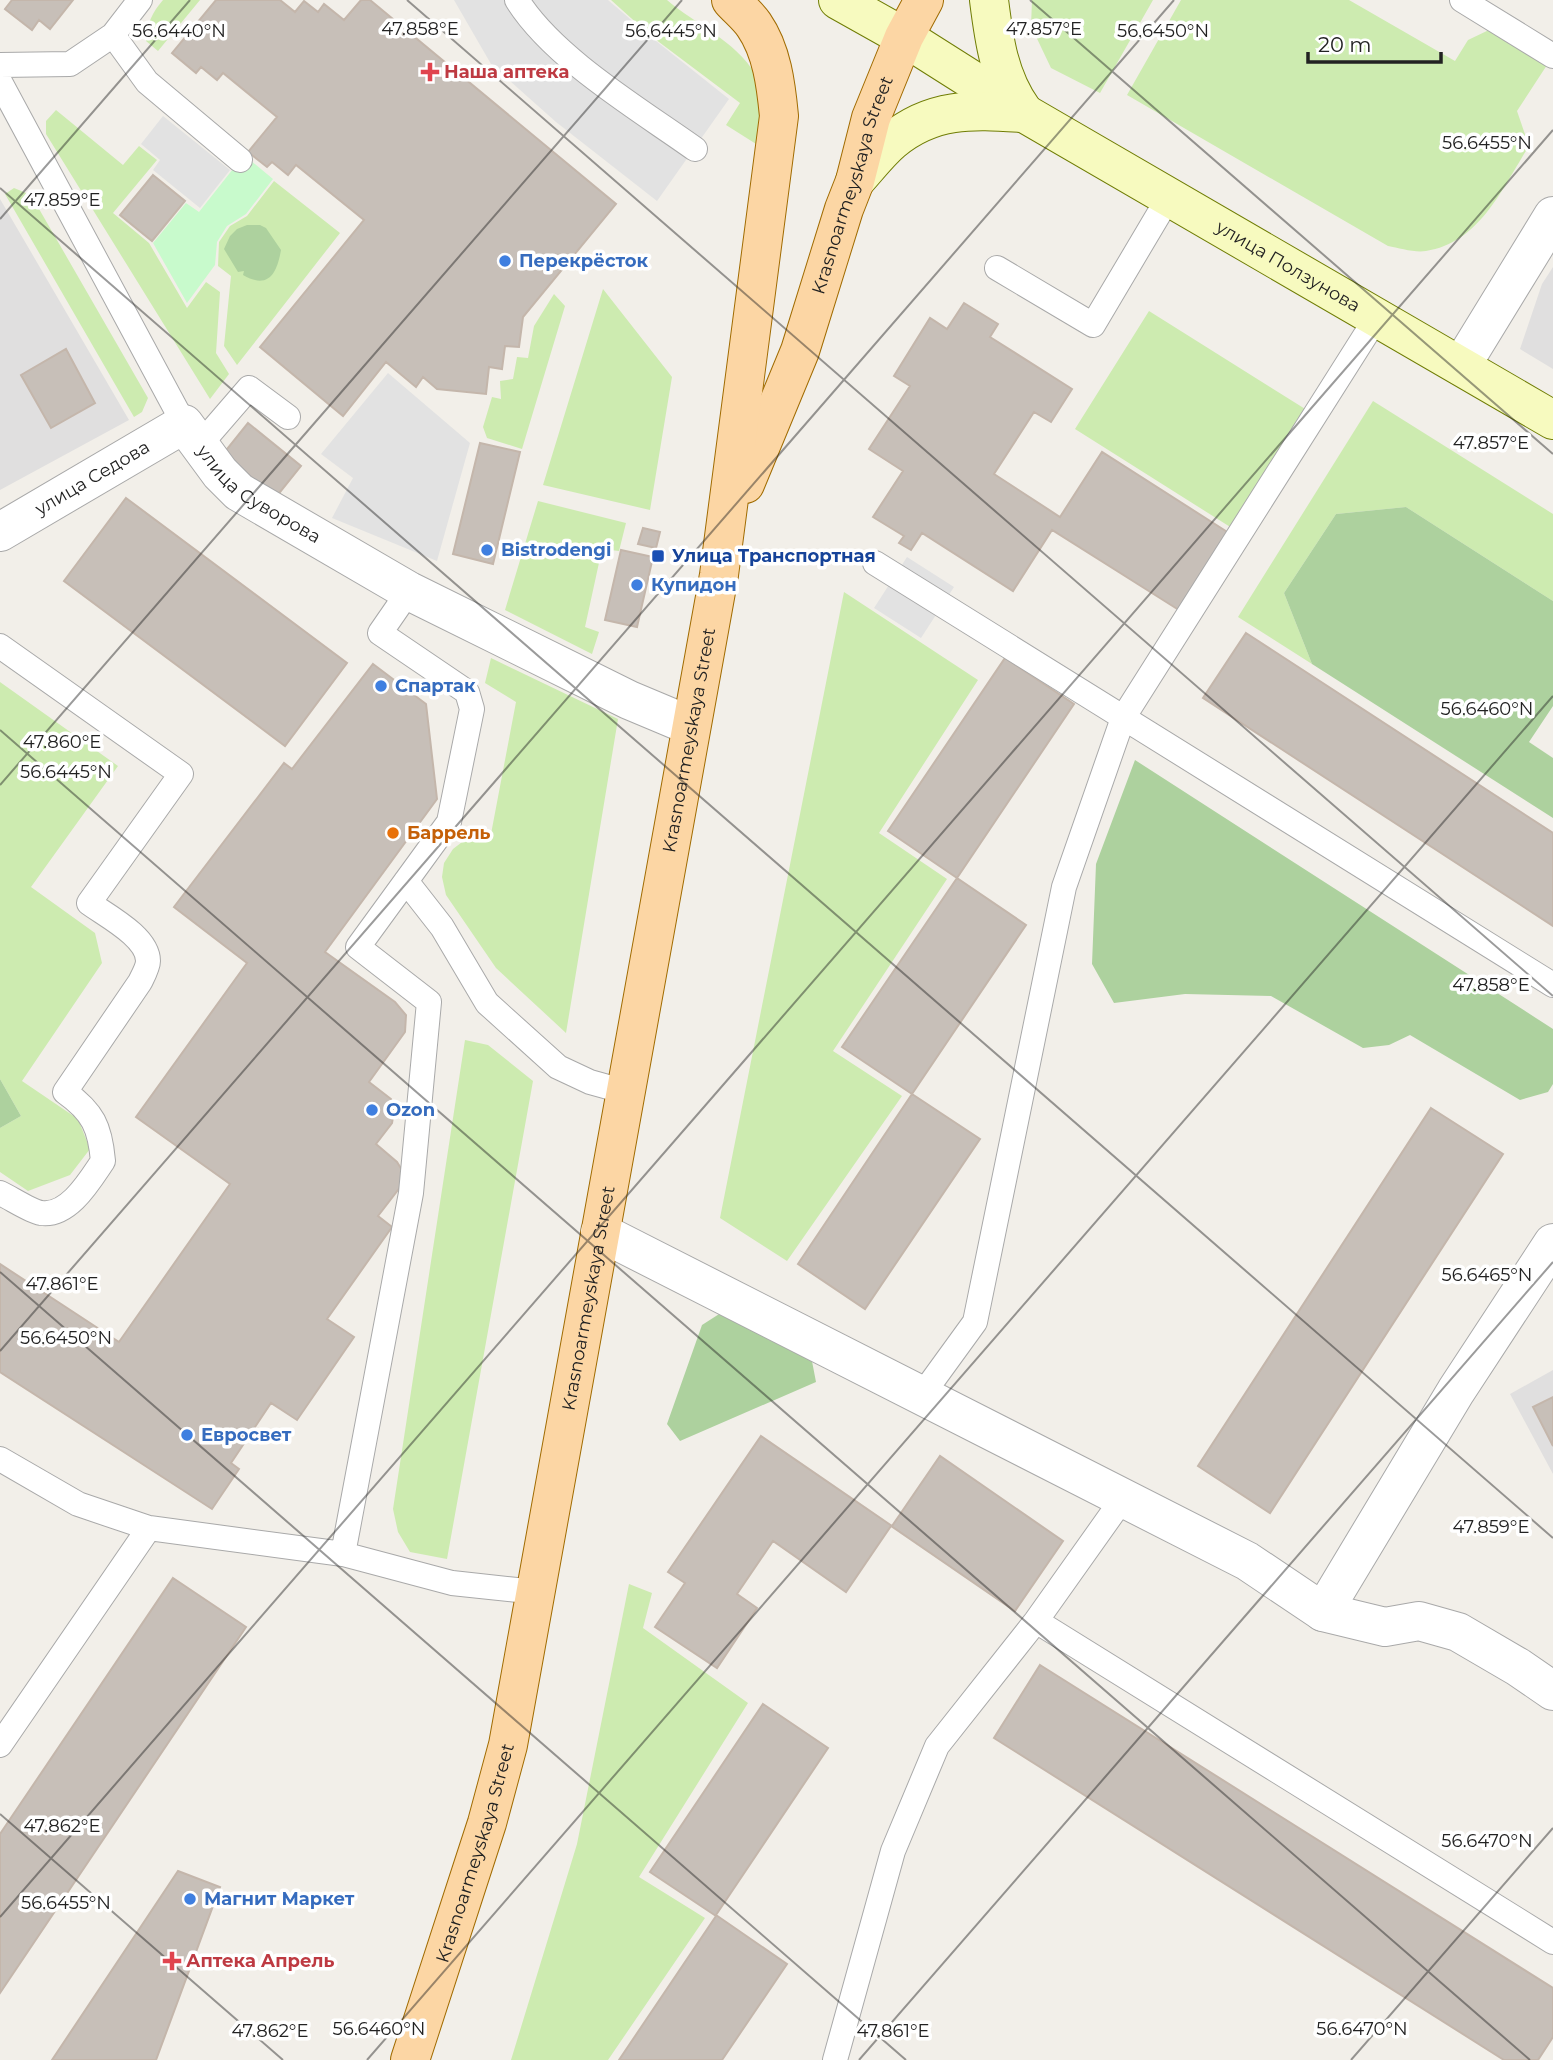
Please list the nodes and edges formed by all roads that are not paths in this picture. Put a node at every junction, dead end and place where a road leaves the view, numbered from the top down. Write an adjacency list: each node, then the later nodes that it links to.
1 (140, 0): 8 (lane)
2 (517, 0): 14 (lane)
3 (731, 0): 25 (main road, Krasnoarmeyskaya Street)
4 (838, 0): 9 (main road, улица Ползунова)
5 (924, 0): 9 (main road, Krasnoarmeyskaya Street)
6 (989, 0): 13 (main road)
7 (1462, 0): 10 (lane)
8 (113, 35): 11 (lane); 15 (lane)
9 (904, 37): 13 (main road, улица Ползунова); 16 (main road, Krasnoarmeyskaya Street)
10 (1553, 56)
11 (0, 65)
12 (0, 82): 24 (lane, улица Суворова)
13 (1024, 113): 16 (main road, улица Ползунова); 17 (main road, улица Ползунова)
14 (695, 149)
15 (240, 160)
16 (855, 181): 25 (main road, Krasnoarmeyskaya Street)
17 (1169, 197): 19 (lane); 20 (main road, улица Ползунова)
18 (1553, 216): 21 (street)
19 (997, 268)
20 (1377, 317): 21 (main road, улица Ползунова); 30 (lane)
21 (1461, 366): 23 (main road, улица Ползунова)
22 (288, 417): 24 (lane)
23 (1553, 420)
24 (191, 435): 26 (street, улица Седова); 28 (street, улица Суворова)
25 (726, 528): 31 (main road, Krasnoarmeyskaya Street)
26 (0, 531)
27 (875, 563): 30 (lane)
28 (409, 591): 31 (street, улица Суворова); 32 (lane)
29 (0, 646): 35 (lane)
30 (1123, 718): 33 (lane); 38 (lane)
31 (691, 726): 34 (main road, Krasnoarmeyskaya Street)
32 (406, 881): 34 (lane); 42 (lane)
33 (1553, 985)
34 (626, 1092): 36 (main road, Krasnoarmeyskaya Street)
35 (0, 1193)
36 (600, 1231): 38 (street); 43 (main road, Krasnoarmeyskaya Street)
37 (1553, 1243): 44 (street)
38 (922, 1395): 40 (street)
39 (0, 1459): 41 (lane)
40 (1124, 1497): 44 (street); 45 (lane)
41 (149, 1528): 42 (lane); 47 (lane)
42 (342, 1554): 43 (lane)
43 (536, 1591): 49 (main road, Krasnoarmeyskaya Street)
44 (1323, 1612): 46 (street)
45 (1036, 1621): 48 (lane); 50 (lane)
46 (1553, 1691)
47 (0, 1745)
48 (1553, 1942)
49 (410, 2060)
50 (835, 2060)

